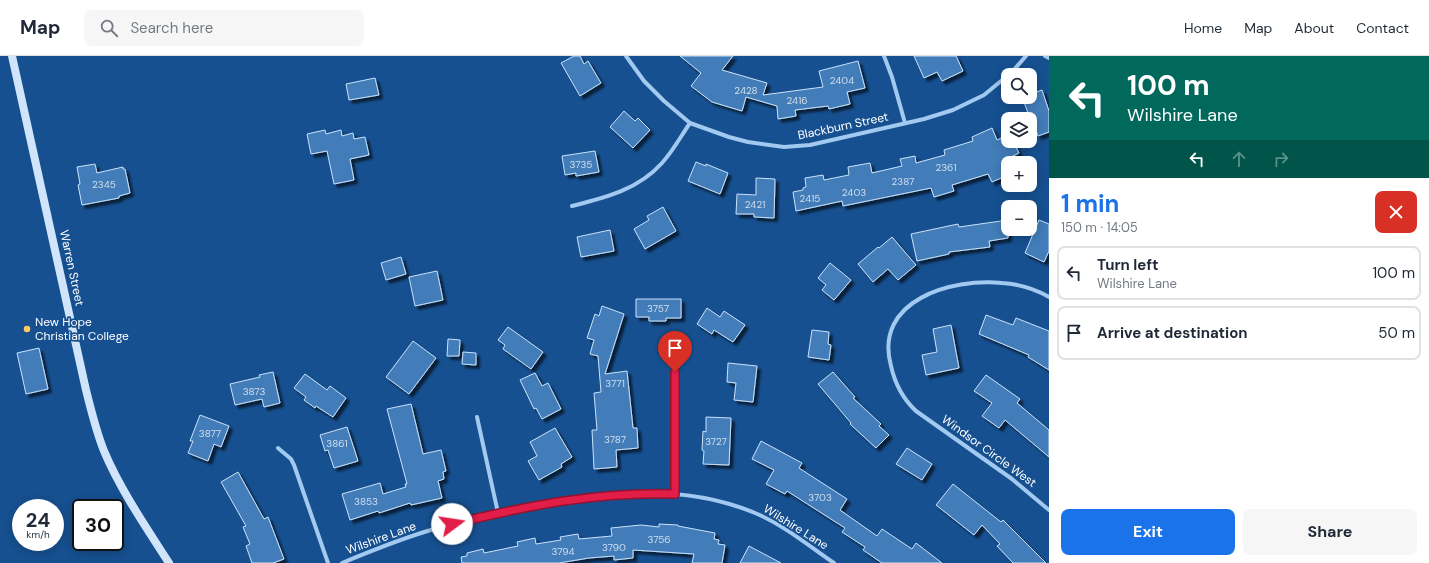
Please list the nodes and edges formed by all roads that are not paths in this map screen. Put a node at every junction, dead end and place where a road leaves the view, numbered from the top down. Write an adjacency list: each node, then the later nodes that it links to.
1 (12, 56): 17 (street, Warren Street)
2 (626, 56): 7 (street, Blackburn Street)
3 (884, 56): 8 (street, Blackburn Street)
4 (1026, 56): 8 (street, Blackburn Street)
5 (1045, 56): 6 (street)
6 (1049, 58)
7 (690, 123): 8 (street, Blackburn Street); 9 (street)
8 (905, 123)
9 (572, 206)
10 (1049, 297): 15 (street, Windsor Circle West)
11 (675, 372): 14 (street)
12 (476, 417): 16 (street)
13 (278, 448): 18 (street)
14 (675, 494): 16 (street, Wilshire Lane); 20 (street, Wilshire Lane)
15 (1049, 510)
16 (498, 513): 19 (street, Wilshire Lane)
17 (169, 563)
18 (328, 563)
19 (342, 563)
20 (834, 563)

